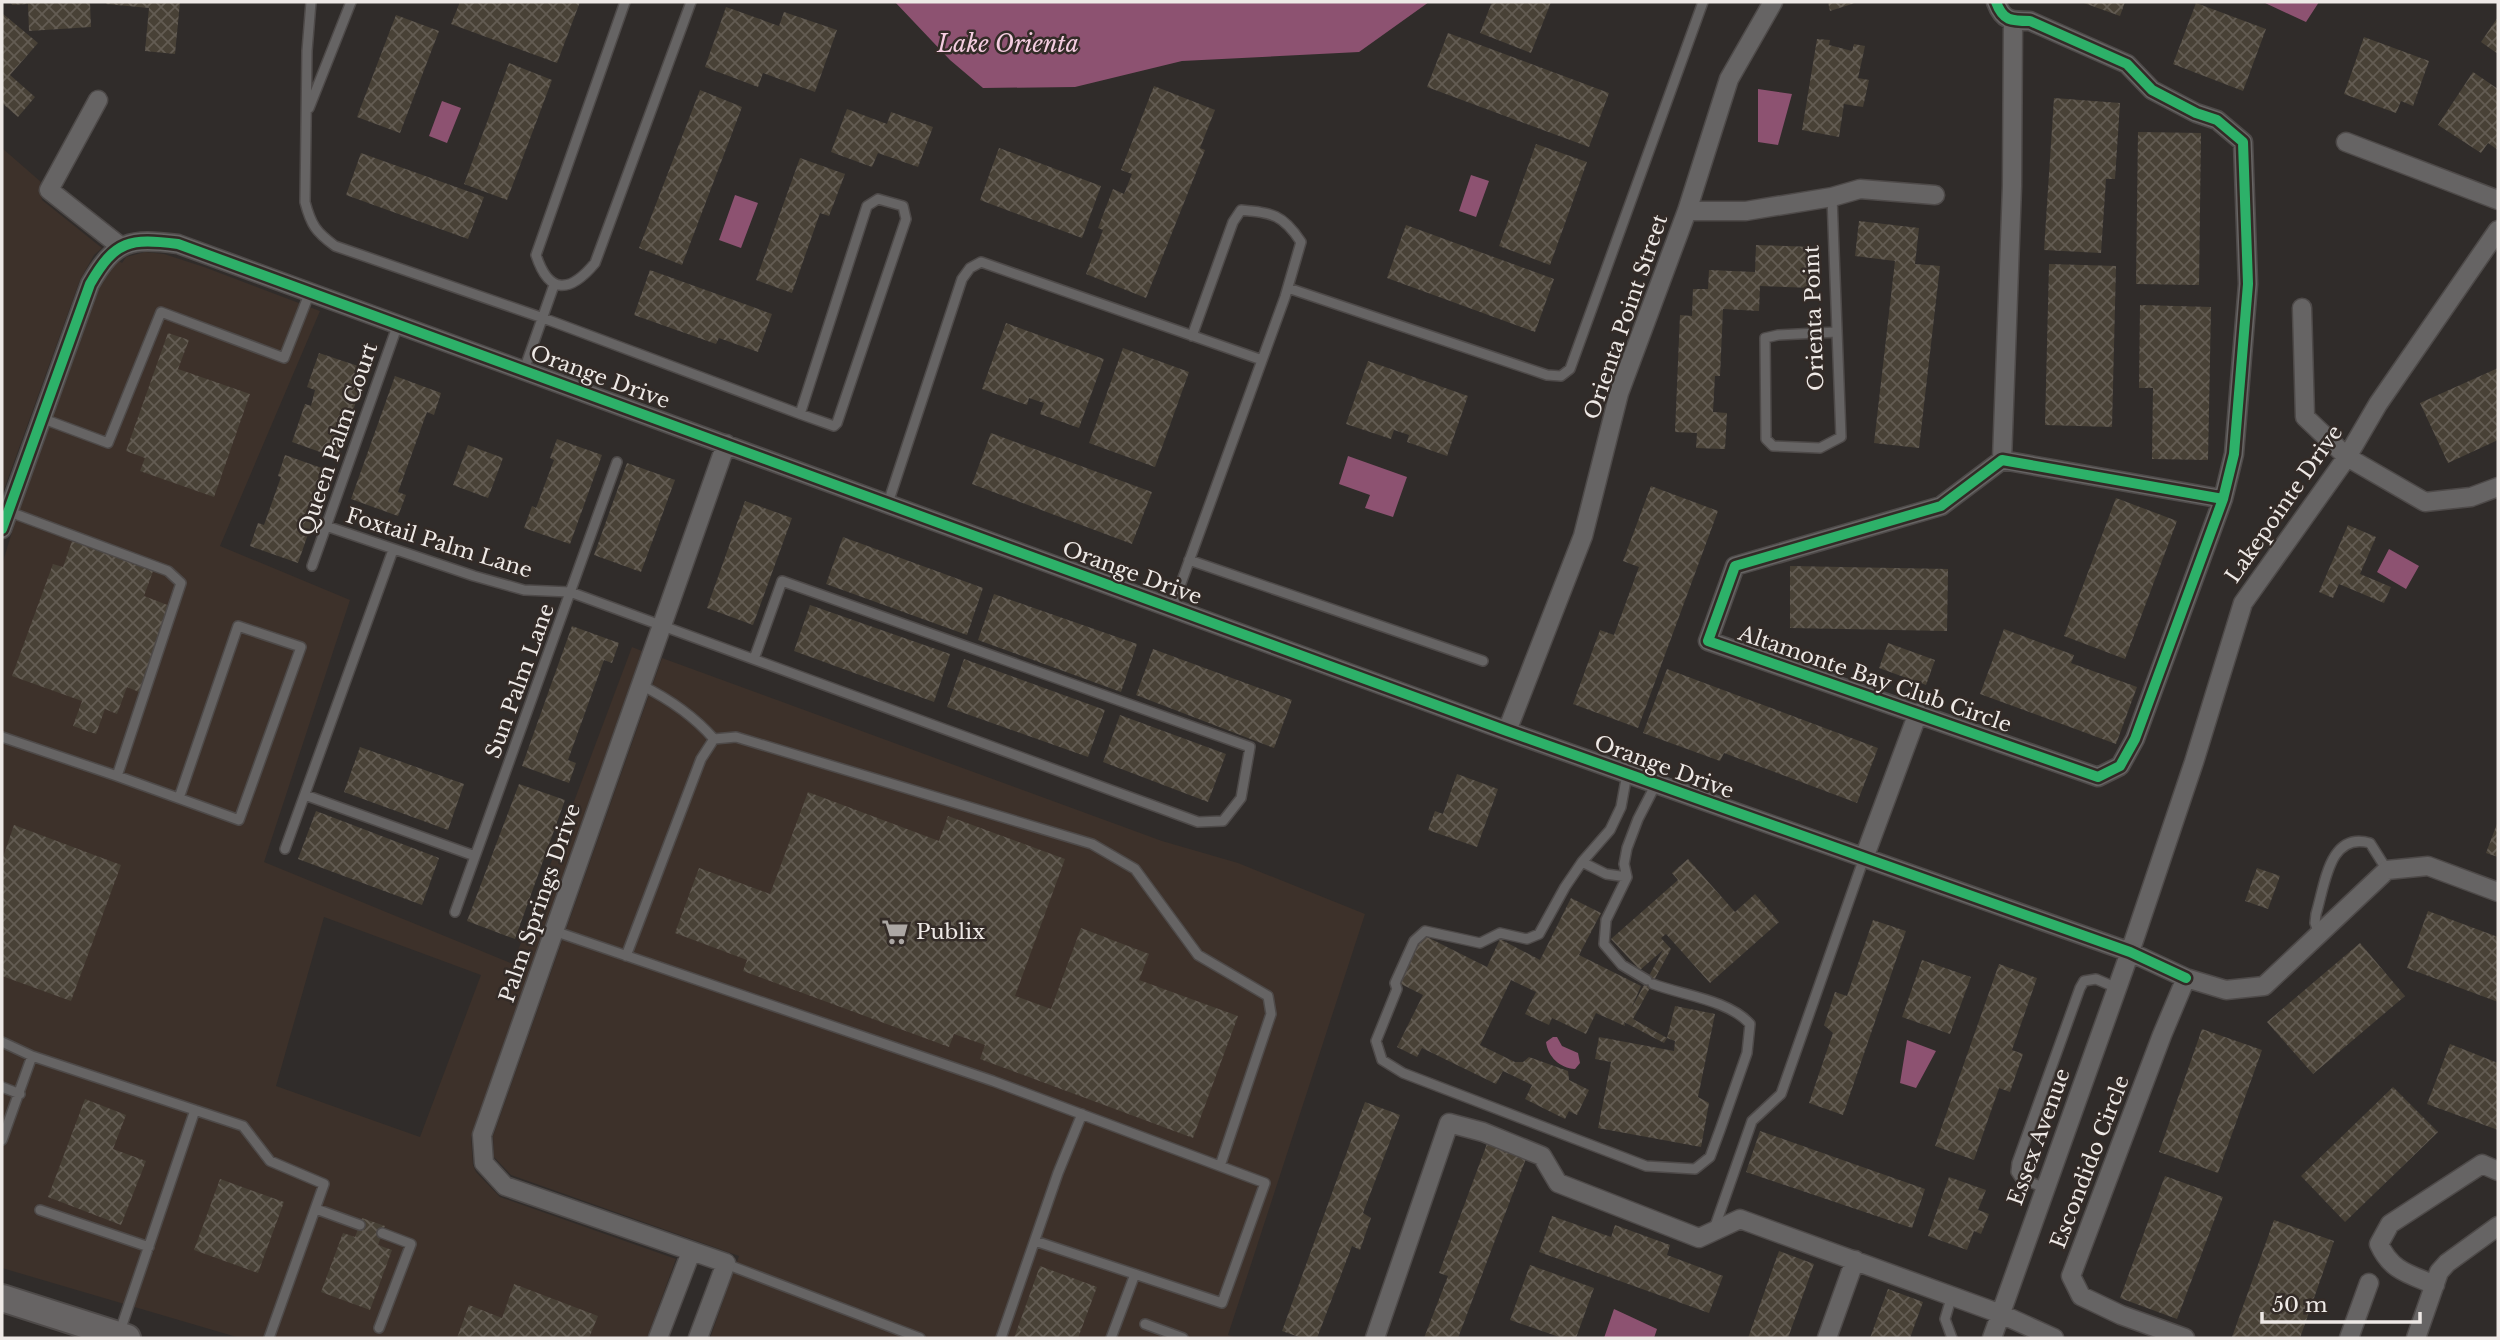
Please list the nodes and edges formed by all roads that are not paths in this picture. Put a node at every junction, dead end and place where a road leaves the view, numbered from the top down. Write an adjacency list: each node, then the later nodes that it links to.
1 (311, 2): 10 (lane)
2 (351, 2): 10 (lane)
3 (625, 2): 18 (lane)
4 (691, 2): 18 (lane)
5 (1703, 2): 19 (lane)
6 (1773, 2): 15 (street, Orienta Point Street)
7 (1996, 2): 8 (street)
8 (2013, 22): 32 (street); 35 (street, Altamonte Bay Club Circle)
9 (98, 100): 17 (street)
10 (306, 116): 22 (lane)
11 (2346, 142): 14 (street)
12 (1935, 195): 13 (street)
13 (1832, 197): 15 (street); 24 (lane, Orienta Point)
14 (2498, 200)
15 (1687, 211): 49 (street, Orienta Point Street)
16 (2498, 230): 31 (street, Lakepointe Drive)
17 (120, 246): 20 (street, Orange Drive); 29 (street)
18 (554, 285): 22 (lane)
19 (1288, 288): 25 (lane); 26 (lane)
20 (310, 292): 23 (street, Orange Drive); 29 (lane)
21 (2302, 308): 31 (street)
22 (543, 318): 27 (lane); 28 (lane)
23 (398, 324): 27 (street, Orange Drive); 38 (lane, Queen Palm Court)
24 (1837, 332): 24 (lane, Orienta Point)
25 (1192, 336): 26 (lane); 36 (lane)
26 (1262, 360): 40 (lane)
27 (524, 370): 30 (street, Orange Drive)
28 (800, 414): 28 (lane)
29 (41, 418): 37 (street)
30 (726, 444): 36 (street, Orange Drive); 44 (street, Palm Springs Drive)
31 (2347, 457): 34 (street); 67 (street, Lakepointe Drive)
32 (2002, 460): 35 (street); 48 (street, Altamonte Bay Club Circle)
33 (617, 462): 42 (lane, Sun Palm Lane)
34 (2498, 487)
35 (2223, 499): 48 (street, Altamonte Bay Club Circle)
36 (888, 503): 43 (street, Orange Drive)
37 (4, 520): 53 (lane)
38 (326, 526): 39 (lane, Foxtail Palm Lane); 41 (lane, Queen Palm Court)
39 (393, 550): 42 (lane, Foxtail Palm Lane); 55 (lane)
40 (1189, 561): 43 (lane); 46 (lane)
41 (312, 566)
42 (570, 592): 44 (lane, Foxtail Palm Lane); 58 (lane, Sun Palm Lane)
43 (1172, 608): 49 (street, Orange Drive)
44 (662, 625): 45 (lane, Foxtail Palm Lane); 47 (street, Palm Springs Drive)
45 (754, 659): 45 (lane, Foxtail Palm Lane)
46 (1483, 661)
47 (641, 685): 51 (lane); 65 (street, Palm Springs Drive)
48 (1917, 713): 59 (street, Altamonte Bay Club Circle)
49 (1507, 731): 52 (street, Orange Drive)
50 (2, 737): 53 (lane)
51 (714, 739): 68 (lane); 78 (lane)
52 (1627, 774): 54 (street, Orange Drive); 60 (lane)
53 (117, 776): 56 (lane)
54 (1656, 784): 59 (street, Orange Drive); 62 (lane)
55 (305, 794): 57 (lane); 58 (lane)
56 (179, 798): 56 (lane)
57 (285, 849)
58 (475, 856): 64 (lane, Sun Palm Lane)
59 (1864, 858): 67 (street, Orange Drive); 85 (lane)
60 (1582, 862): 62 (lane); 62 (lane)
61 (2387, 870): 63 (street); 66 (street); 66 (lane)
62 (1627, 877)
63 (2498, 892)
64 (455, 912)
65 (554, 932): 68 (lane); 89 (street, Palm Springs Drive)
66 (2319, 934): 69 (street)
67 (2130, 952): 69 (street); 70 (street, Essex Avenue)
68 (626, 956): 76 (lane)
69 (2186, 978): 113 (street, Escondido Circle)
70 (2117, 988): 80 (street, Essex Avenue); 80 (lane)
71 (2, 1042): 72 (lane)
72 (33, 1056): 74 (lane); 75 (lane)
73 (2, 1087): 74 (lane)
74 (20, 1094): 77 (lane)
75 (195, 1110): 81 (lane); 88 (lane)
76 (1082, 1114): 78 (lane); 87 (lane)
77 (2, 1140)
78 (1220, 1166): 92 (lane)
79 (2498, 1171): 94 (street)
80 (2045, 1188): 97 (street, Essex Avenue)
81 (316, 1209): 83 (lane); 101 (lane)
82 (40, 1210): 88 (lane)
83 (360, 1225)
84 (2498, 1226): 94 (street)
85 (1714, 1231): 90 (street); 108 (street)
86 (382, 1233): 99 (lane)
87 (1035, 1241): 92 (lane); 105 (lane)
88 (149, 1247): 100 (lane)
89 (691, 1252): 91 (street, Palm Springs Drive); 102 (street)
90 (1855, 1260): 95 (street); 109 (street)
91 (726, 1264): 103 (street); 104 (lane)
92 (1135, 1274): 106 (lane)
93 (2369, 1283): 114 (street)
94 (2435, 1285): 115 (street)
95 (1952, 1295): 97 (street); 110 (lane)
96 (2, 1298): 100 (main road)
97 (2001, 1314): 111 (street, Essex Avenue); 112 (street)
98 (1145, 1324): 107 (lane)
99 (379, 1328)
100 (123, 1337)
101 (269, 1338)
102 (659, 1338)
103 (698, 1338)
104 (920, 1338)
105 (1001, 1338)
106 (1111, 1338)
107 (1183, 1338)
108 (1375, 1338)
109 (1827, 1338)
110 (1952, 1338)
111 (1993, 1338)
112 (2054, 1338)
113 (2185, 1338)
114 (2349, 1338)
115 (2416, 1338)

